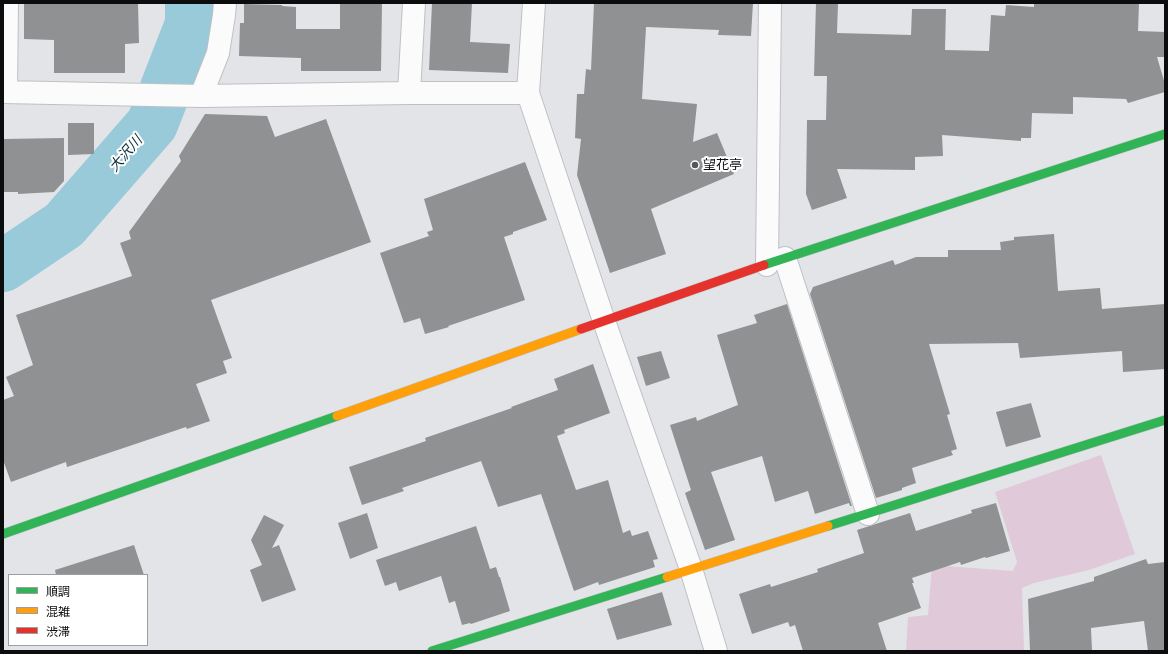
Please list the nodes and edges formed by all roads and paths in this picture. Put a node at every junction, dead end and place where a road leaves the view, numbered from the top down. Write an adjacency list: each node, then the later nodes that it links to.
1 (7, 3): 6 (street)
2 (225, 3): 9 (street)
3 (414, 3): 7 (street)
4 (534, 3): 8 (street)
5 (770, 3): 11 (street)
6 (5, 92): 9 (street)
7 (409, 93): 8 (street); 9 (street)
8 (528, 93): 12 (street)
9 (201, 96)
10 (1165, 134): 11 (street)
11 (776, 262): 12 (street); 14 (street)
12 (604, 321): 15 (street); 16 (street)
13 (1165, 420): 14 (street)
14 (868, 514): 16 (street)
15 (3, 534)
16 (691, 569): 17 (street); 18 (street)
17 (432, 651)
18 (716, 651)

